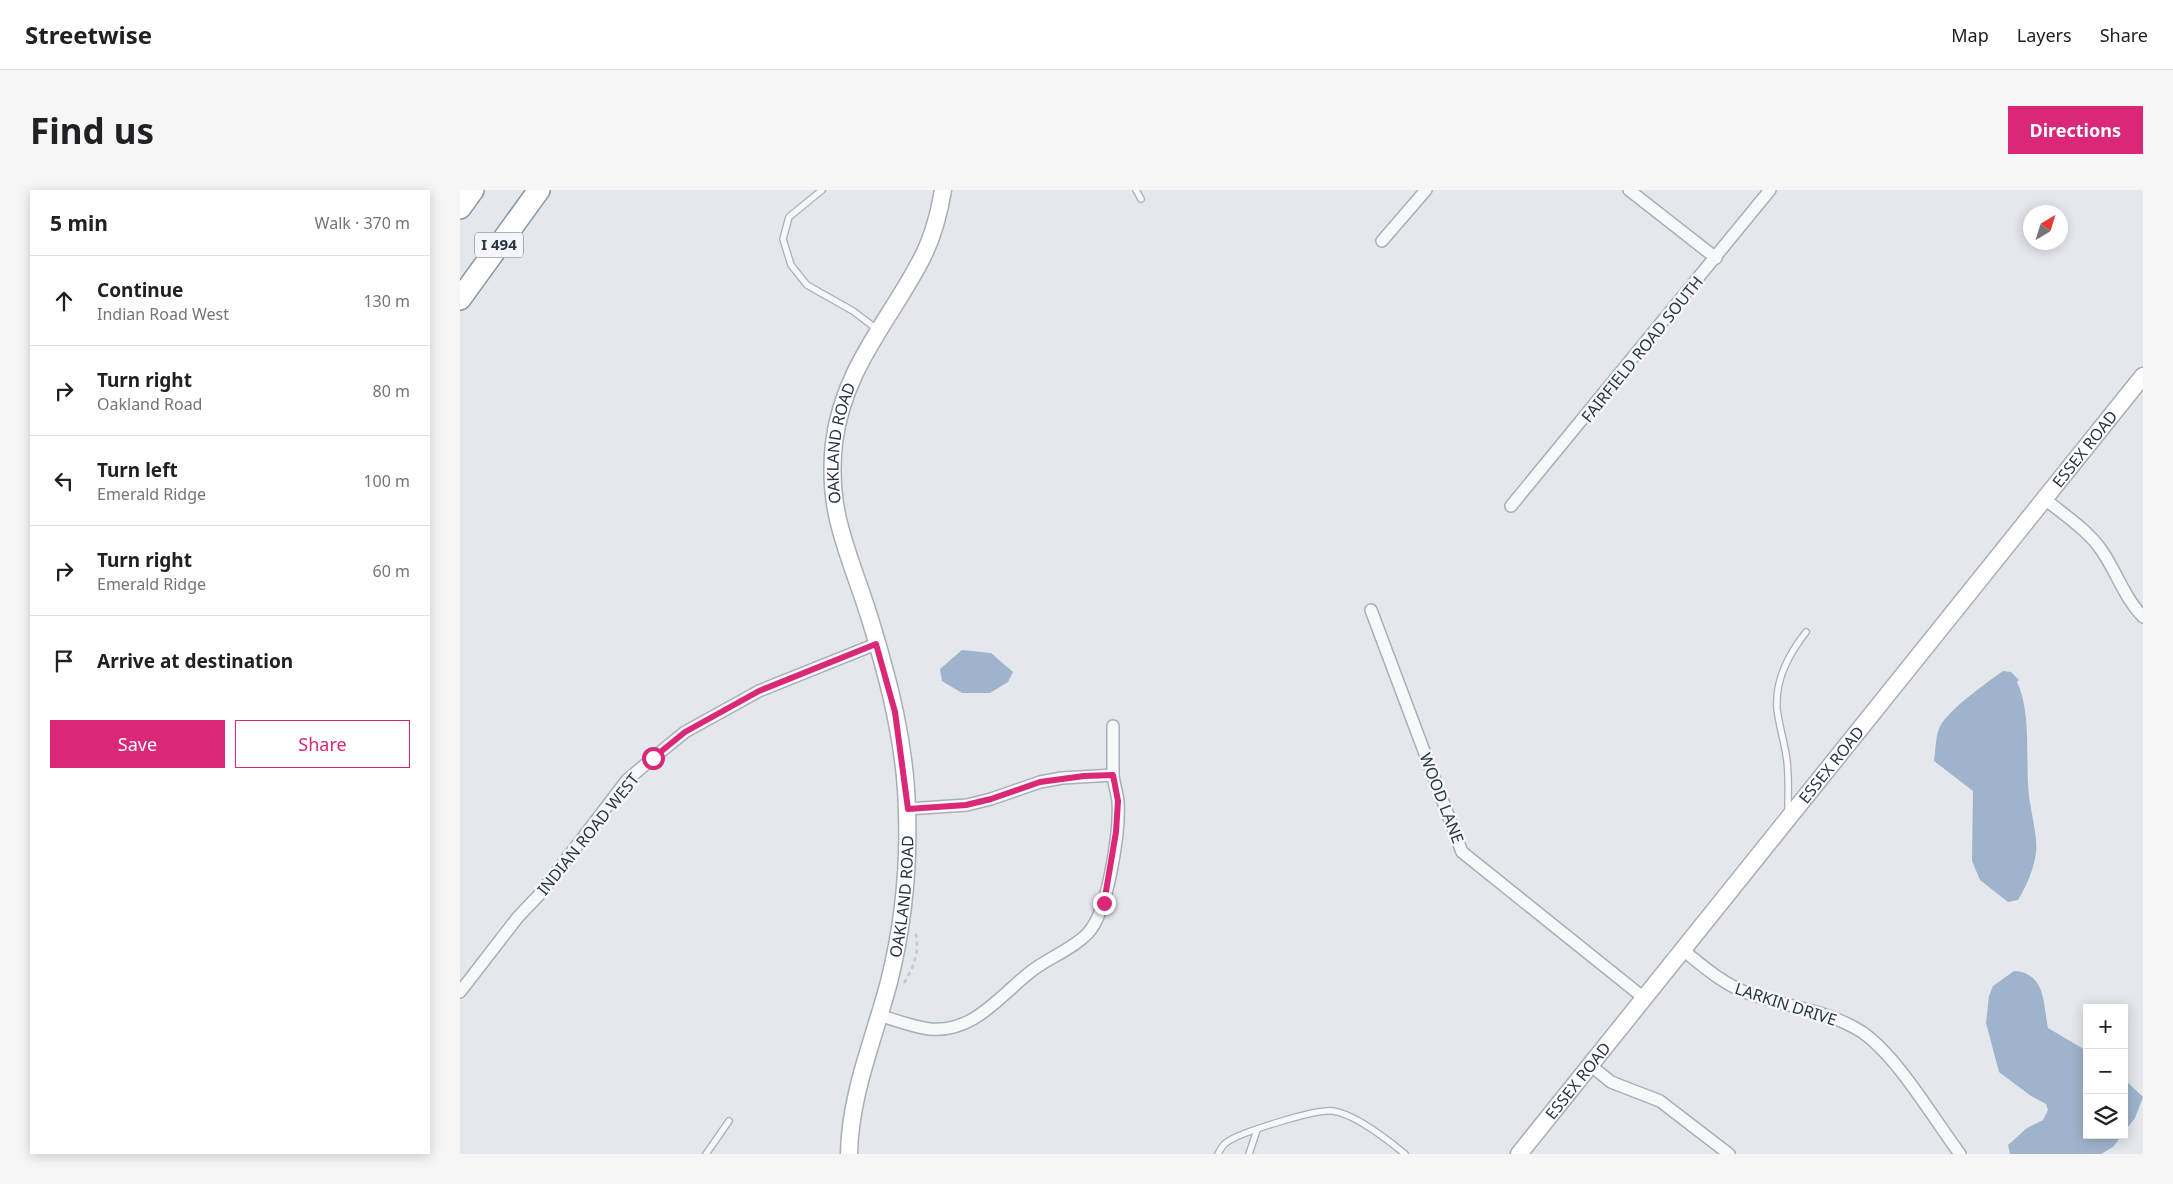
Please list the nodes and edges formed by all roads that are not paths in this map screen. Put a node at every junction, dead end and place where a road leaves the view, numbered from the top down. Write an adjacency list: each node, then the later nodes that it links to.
1 (473, 190): 10 (highway)
2 (539, 190): 13 (highway, I 494)
3 (822, 190): 14 (lane)
4 (943, 190): 14 (street, OAKLAND ROAD)
5 (1136, 190): 9 (lane)
6 (1426, 190): 11 (street)
7 (1629, 190): 12 (street)
8 (1770, 190): 12 (street, FAIRFIELD ROAD SOUTH)
9 (1141, 199)
10 (460, 208)
11 (1382, 242)
12 (1716, 258): 17 (street, FAIRFIELD ROAD SOUTH)
13 (460, 300)
14 (878, 330): 21 (street, OAKLAND ROAD)
15 (2143, 376): 16 (street, ESSEX ROAD)
16 (2045, 499): 19 (street); 25 (street, ESSEX ROAD)
17 (1512, 506)
18 (1371, 610): 28 (street, WOOD LANE)
19 (2143, 617)
20 (1806, 632): 25 (lane)
21 (876, 644): 24 (street, OAKLAND ROAD); 27 (street, INDIAN ROAD WEST)
22 (1113, 726): 23 (street)
23 (1113, 775): 24 (street); 29 (street)
24 (908, 809): 29 (street, OAKLAND ROAD)
25 (1788, 818): 26 (street, ESSEX ROAD)
26 (1683, 950): 28 (street, ESSEX ROAD); 40 (street, LARKIN DRIVE)
27 (460, 992)
28 (1644, 998): 30 (street, ESSEX ROAD)
29 (879, 1015): 34 (street, OAKLAND ROAD)
30 (1590, 1065): 38 (street, ESSEX ROAD); 39 (street)
31 (729, 1121): 33 (lane)
32 (1257, 1130): 35 (lane); 36 (lane); 37 (lane)
33 (706, 1154)
34 (849, 1154)
35 (1218, 1154)
36 (1249, 1154)
37 (1405, 1154)
38 (1519, 1154)
39 (1729, 1154)
40 (1960, 1154)

